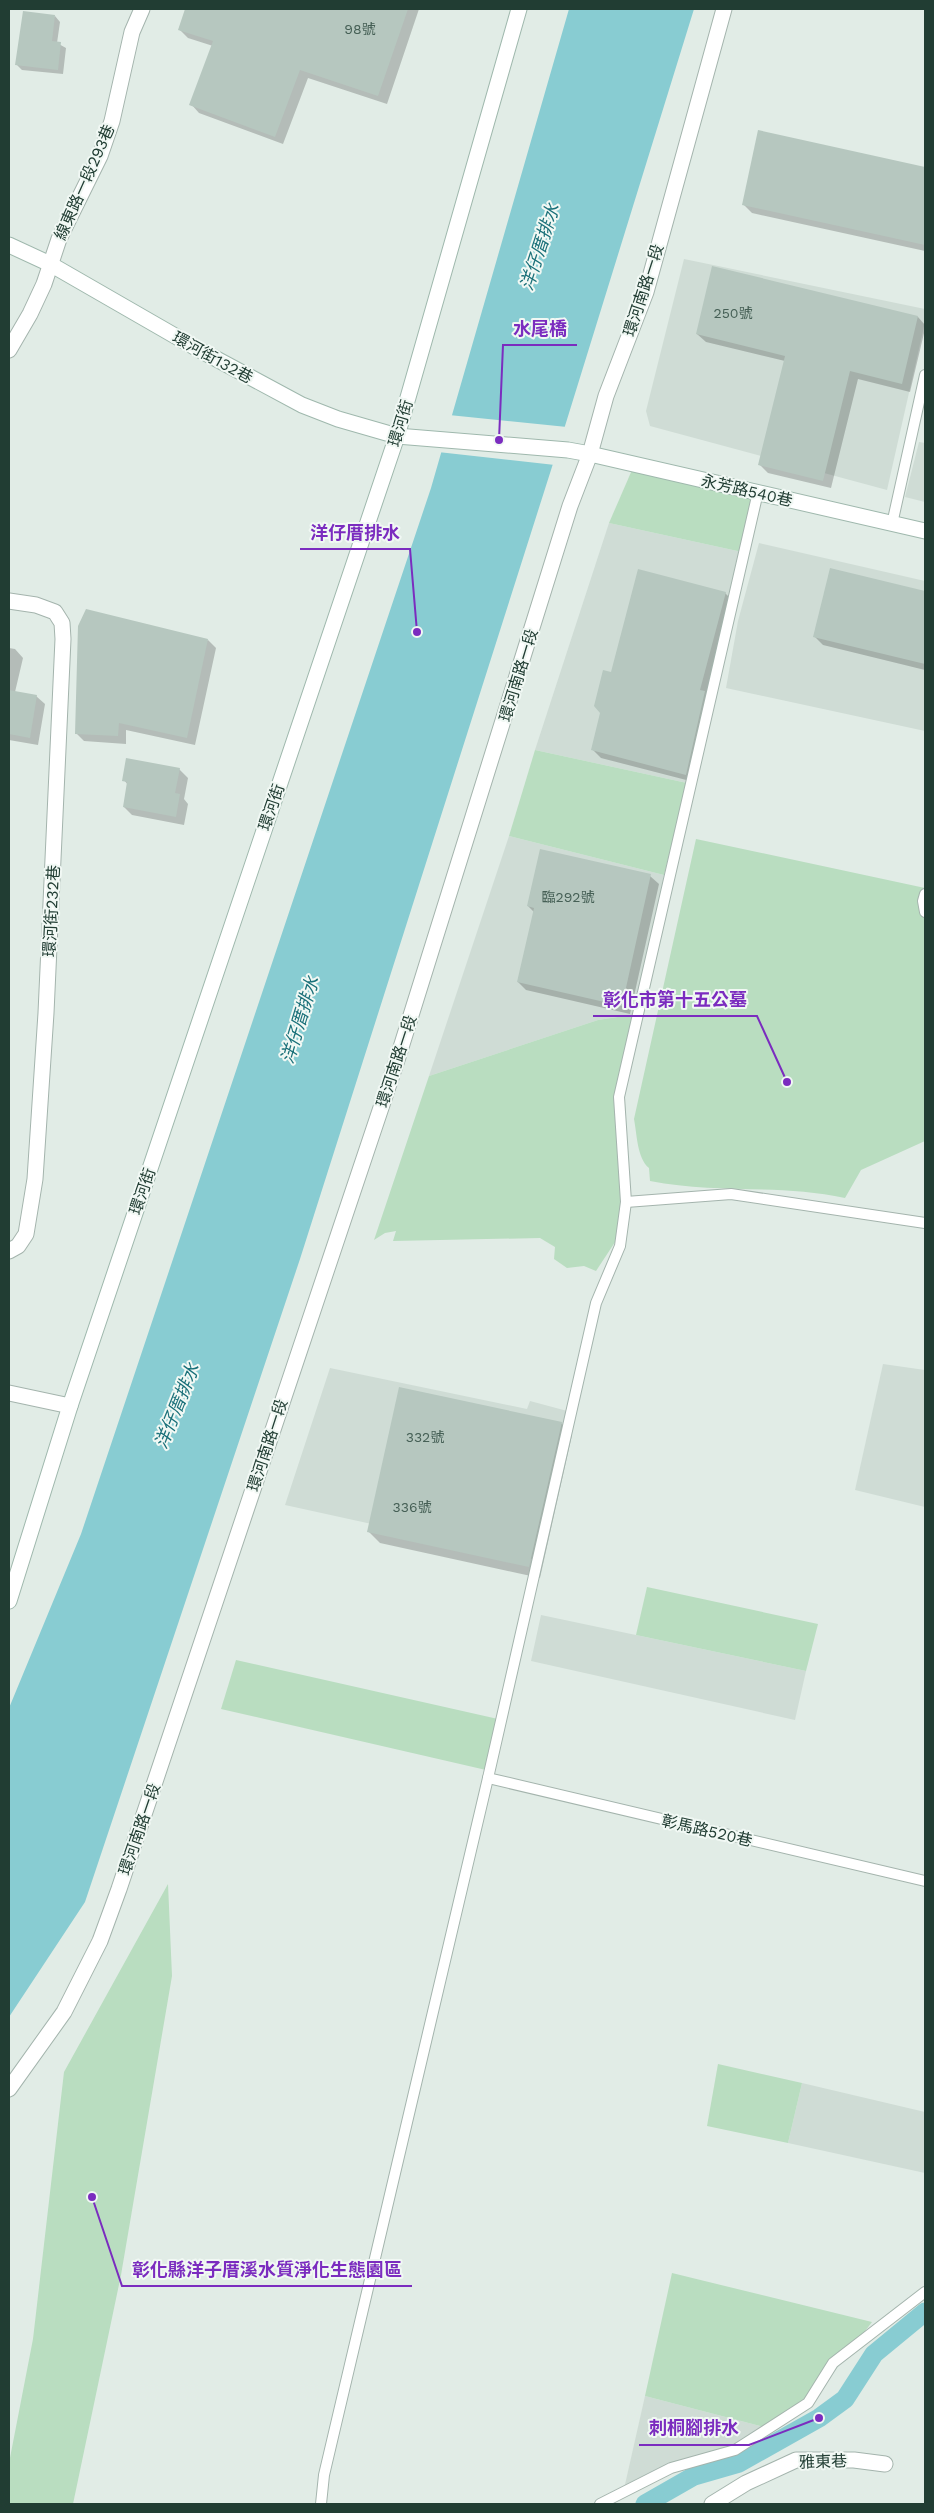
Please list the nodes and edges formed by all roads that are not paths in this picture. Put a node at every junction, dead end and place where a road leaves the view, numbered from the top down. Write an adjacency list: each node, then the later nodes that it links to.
1 (142, 9): 5 (street, 線東路一段293巷)
2 (519, 9): 8 (street, 環河街)
3 (724, 9): 10 (street, 環河南路一段)
4 (9, 245): 5 (street, 環河街132巷)
5 (50, 264): 6 (street, 線東路一段293巷); 8 (street, 環河街132巷)
6 (9, 350)
7 (925, 375): 12 (lane)
8 (397, 436): 9 (street, 環河街132巷); 21 (street, 環河街)
9 (568, 450): 10 (street, 永芳路540巷)
10 (590, 454): 11 (street, 永芳路540巷); 25 (street, 環河南路一段)
11 (758, 492): 12 (street, 永芳路540巷); 17 (lane)
12 (892, 524): 13 (street, 永芳路540巷)
13 (925, 531)
14 (9, 601): 19 (street, 環河街232巷)
15 (925, 894): 16 (lane)
16 (925, 912)
17 (626, 1202): 18 (lane); 23 (lane)
18 (925, 1223)
19 (9, 1251)
20 (9, 1393): 21 (street)
21 (70, 1406): 22 (street, 環河街)
22 (9, 1600)
23 (488, 1778): 24 (lane, 彰馬路520巷); 28 (lane)
24 (925, 1881)
25 (9, 2089)
26 (925, 2292): 29 (lane)
27 (885, 2464): 30 (street, 雅東巷)
28 (321, 2504)
29 (600, 2504)
30 (712, 2504)

